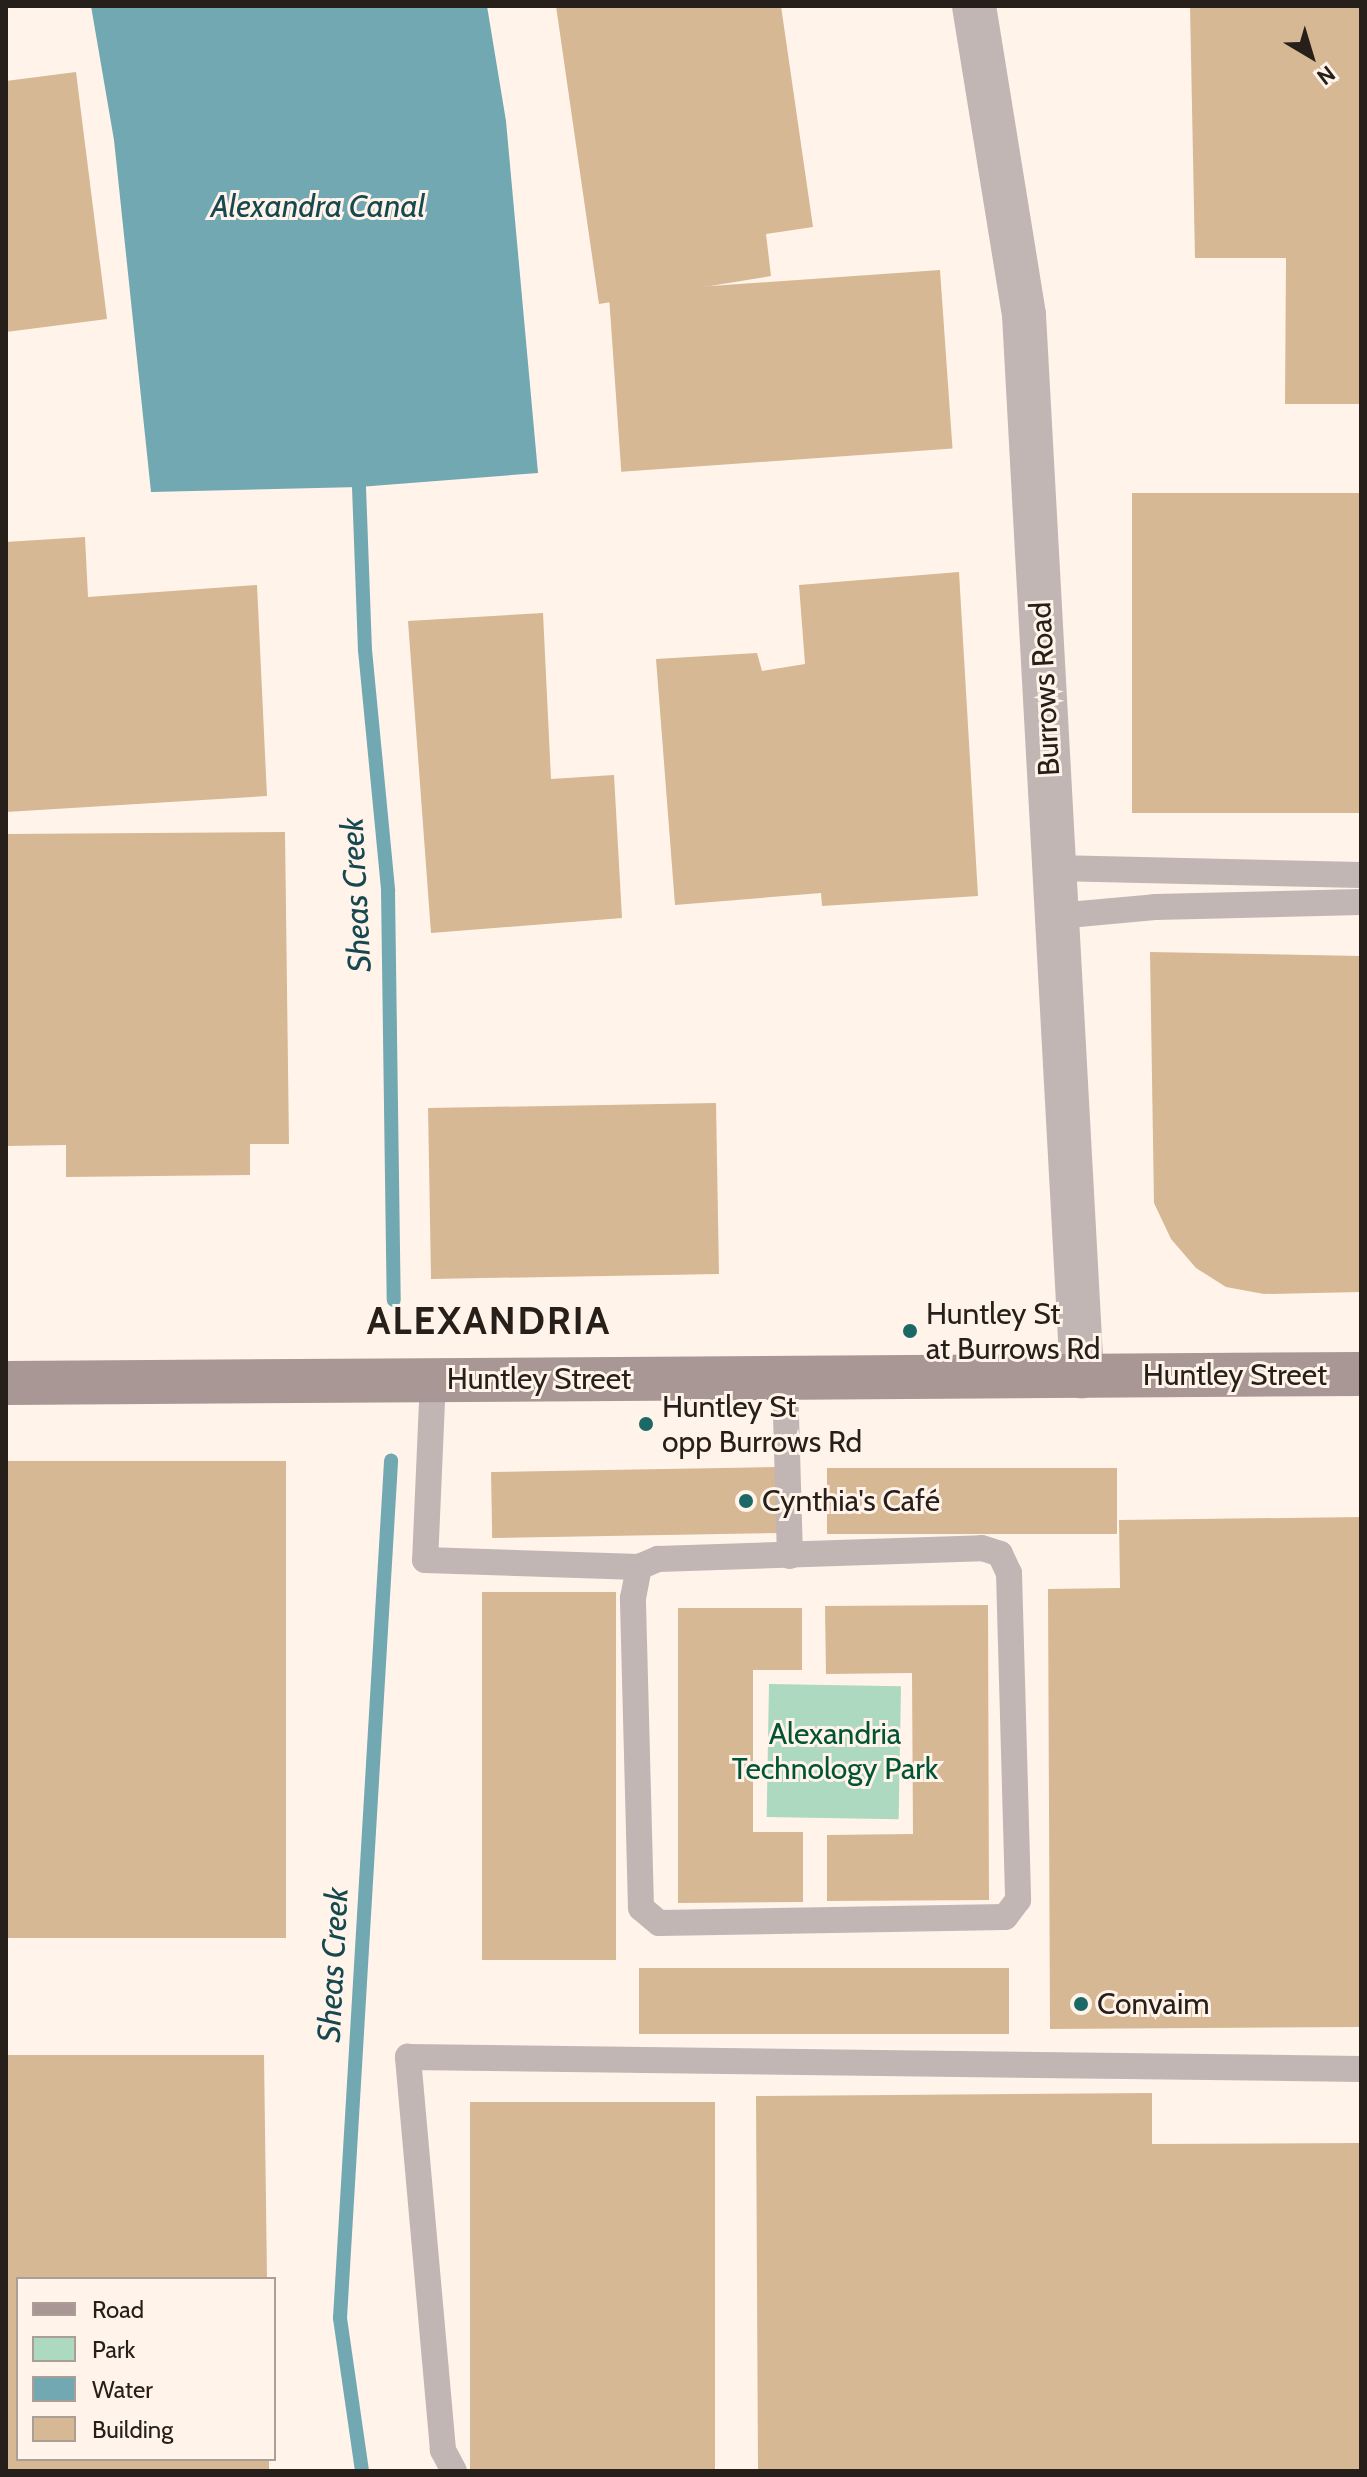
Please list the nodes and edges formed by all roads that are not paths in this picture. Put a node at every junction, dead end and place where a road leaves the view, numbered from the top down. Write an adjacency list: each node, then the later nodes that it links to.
1 (974, 6): 2 (street, Burrows Road)
2 (1054, 868): 3 (lane); 5 (street, Burrows Road)
3 (1361, 875)
4 (1361, 902): 5 (lane)
5 (1057, 916): 7 (street, Burrows Road)
6 (1361, 1374): 7 (main road, Huntley Street)
7 (1082, 1376): 9 (main road, Huntley Street)
8 (433, 1379): 9 (main road, Huntley Street); 10 (main road, Huntley Street); 12 (lane)
9 (785, 1379): 11 (lane)
10 (6, 1383)
11 (790, 1556): 12 (lane); 12 (lane)
12 (639, 1567)
13 (1361, 2069): 14 (lane)
14 (454, 2471)

